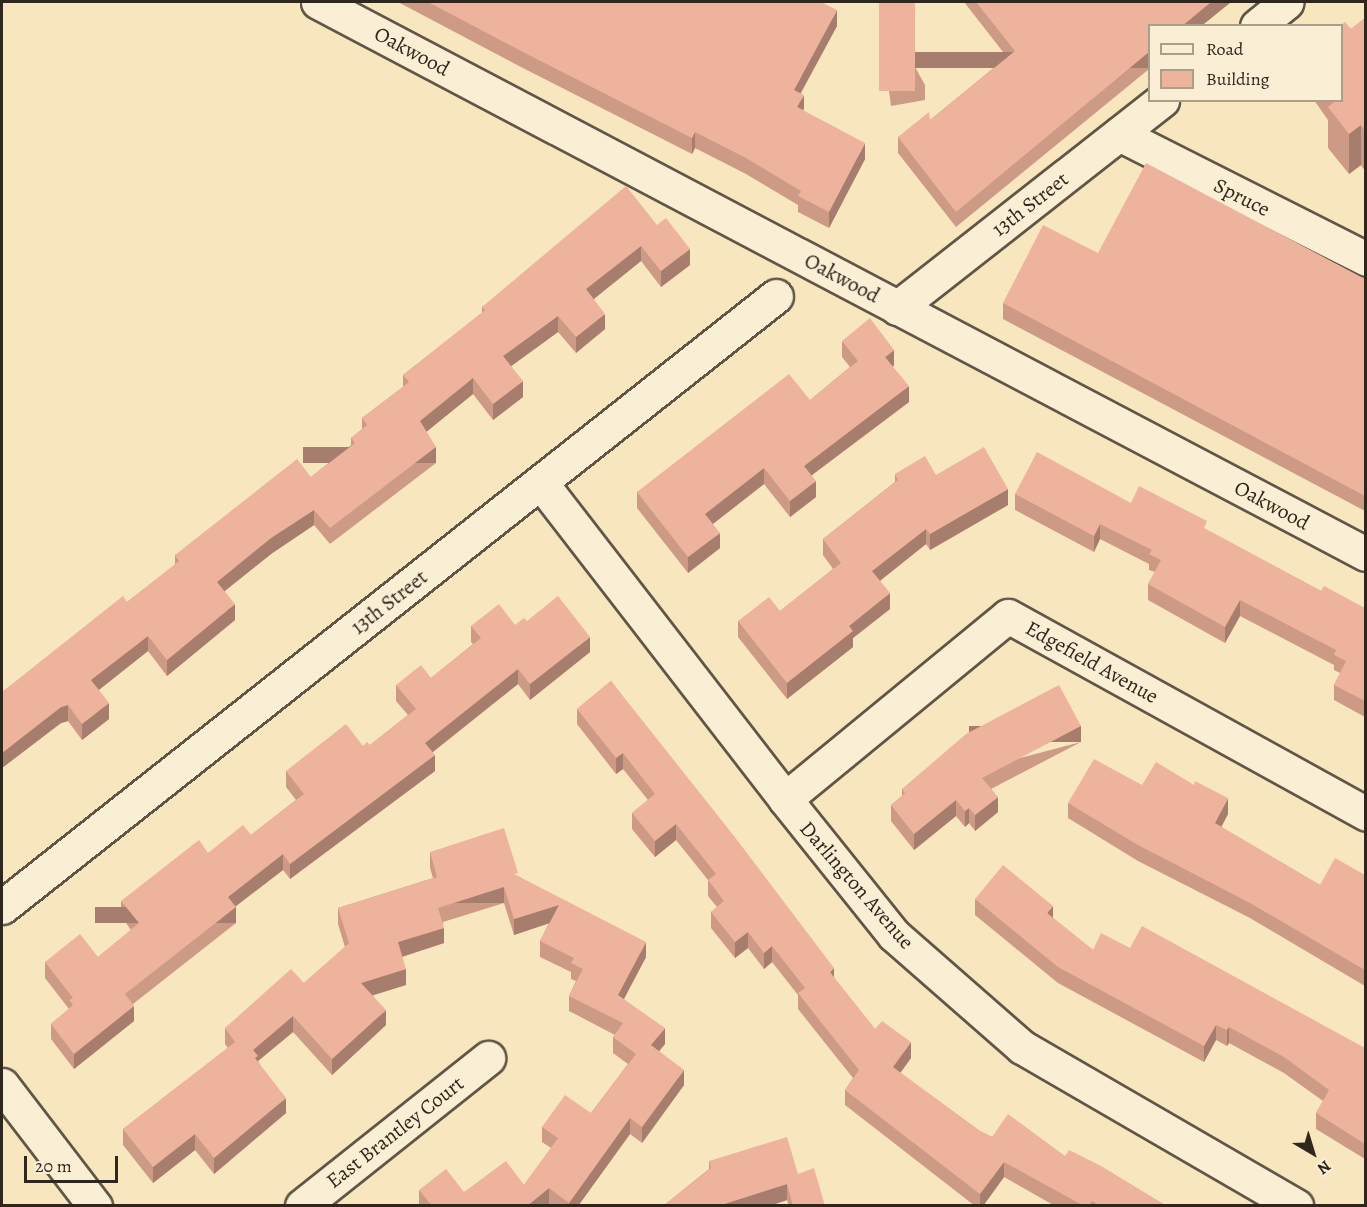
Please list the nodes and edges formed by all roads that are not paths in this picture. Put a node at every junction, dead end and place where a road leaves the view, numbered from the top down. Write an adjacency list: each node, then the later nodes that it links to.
1 (318, 2): 8 (street, Oakwood)
2 (1287, 2): 3 (street)
3 (1260, 24)
4 (1159, 102): 5 (street, 13th Street)
5 (1119, 134): 6 (street, Spruce); 8 (street, 13th Street)
6 (1365, 259)
7 (776, 296): 9 (street, 13th Street)
8 (897, 308): 10 (street, Oakwood)
9 (541, 483): 11 (street, Darlington Avenue); 13 (street, 13th Street)
10 (1365, 554)
11 (785, 799): 12 (street, Edgefield Avenue); 18 (street, Darlington Avenue)
12 (1365, 814)
13 (2, 907)
14 (488, 1058): 17 (street, East Brantley Court)
15 (2, 1085): 16 (street)
16 (95, 1206)
17 (302, 1206)
18 (1296, 1206)

